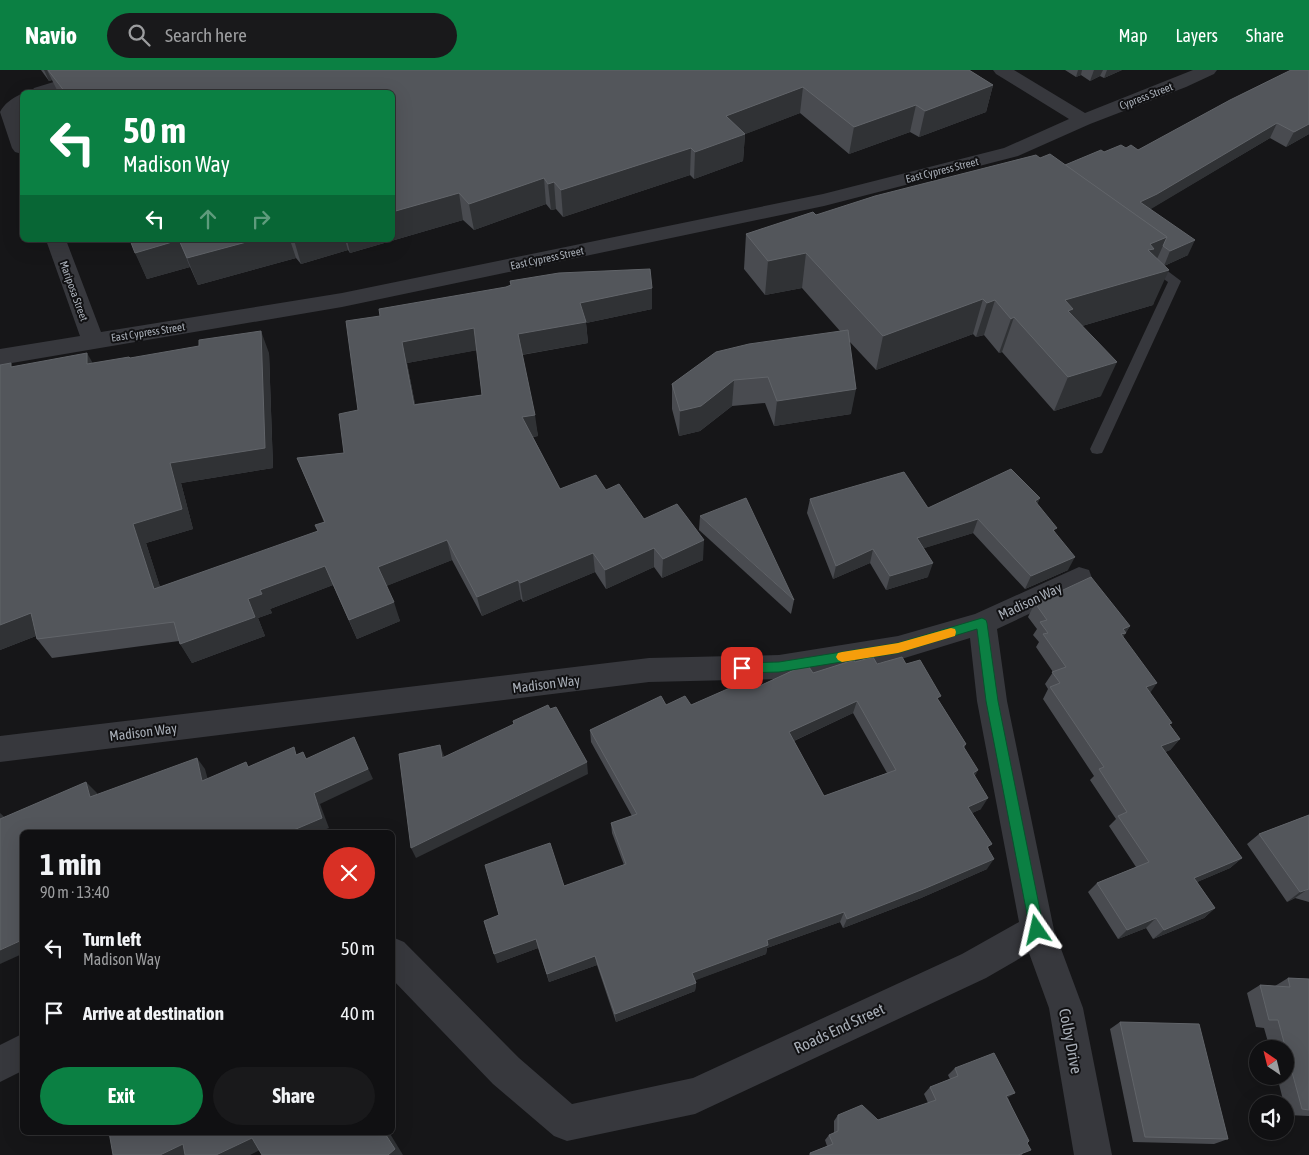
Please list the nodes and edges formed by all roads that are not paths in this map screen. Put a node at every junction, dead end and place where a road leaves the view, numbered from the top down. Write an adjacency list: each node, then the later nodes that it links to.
1 (112, 70): 4 (street)
2 (1002, 70): 6 (street)
3 (1208, 70): 6 (street, Cypress Street)
4 (47, 90)
5 (20, 102): 7 (street)
6 (1083, 120): 10 (street, East Cypress Street)
7 (20, 142)
8 (57, 242): 10 (street, Mariposa Street)
9 (1136, 253): 12 (lane)
10 (93, 341): 11 (street, East Cypress Street)
11 (0, 357)
12 (1097, 449)
13 (1079, 578): 14 (street, Madison Way)
14 (982, 623): 15 (street, Madison Way); 16 (street)
15 (0, 750)
16 (1037, 930): 17 (street, Roads End Street); 20 (street, Colby Drive)
17 (395, 957)
18 (20, 1053): 19 (street)
19 (0, 1064)
20 (1093, 1155)

